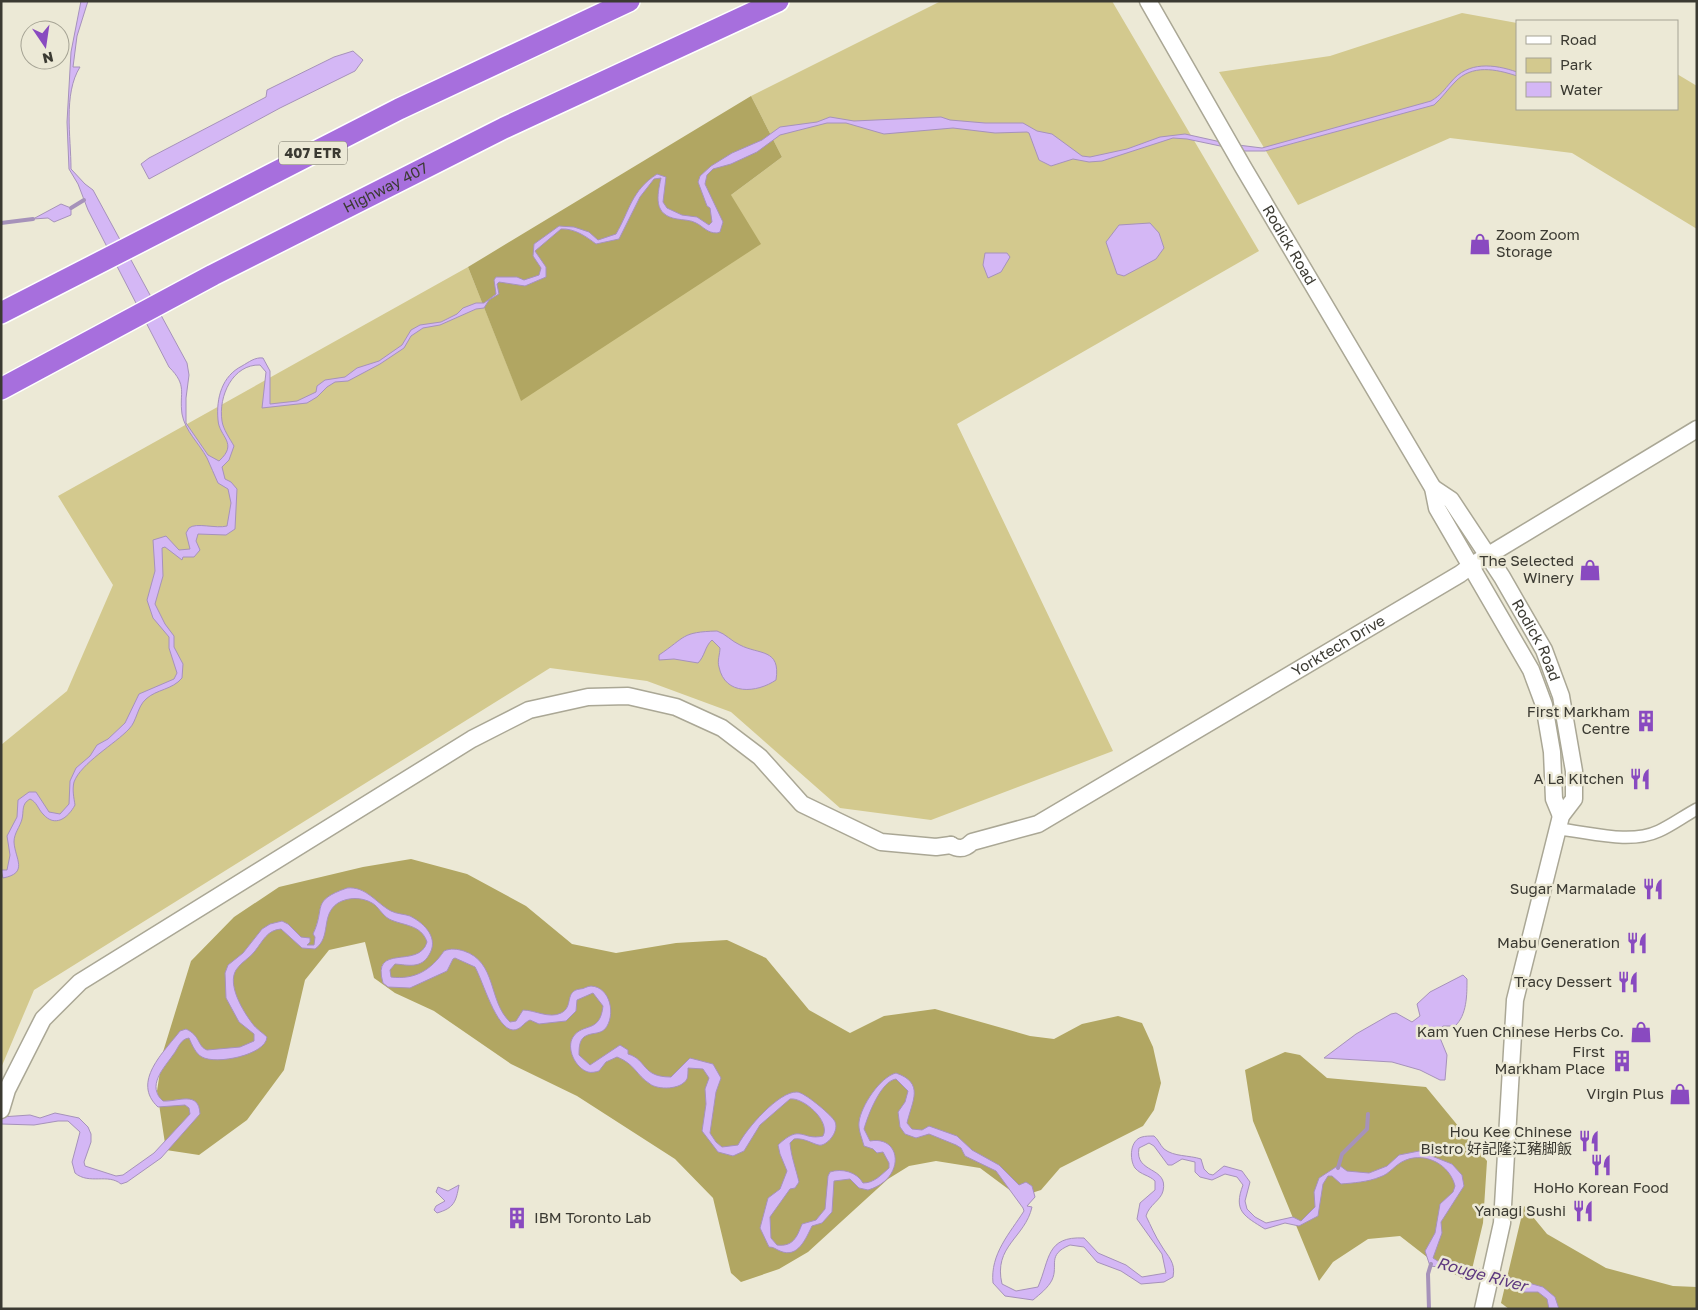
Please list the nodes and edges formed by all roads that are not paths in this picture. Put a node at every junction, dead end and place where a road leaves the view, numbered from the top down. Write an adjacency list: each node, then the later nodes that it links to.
1 (629, 1): 4 (highway, 407 ETR)
2 (778, 1): 5 (highway, Highway 407)
3 (1148, 1): 9 (street, Rodick Road)
4 (1, 313)
5 (53, 362): 6 (highway, Highway 407); 7 (highway)
6 (1, 389)
7 (1, 397)
8 (1697, 429): 10 (street, Yorktech Drive)
9 (1433, 488): 10 (street, Rodick Road); 11 (street, Rodick Road)
10 (1487, 556): 11 (street, Yorktech Drive); 13 (street, Rodick Road)
11 (1472, 564): 13 (street, Rodick Road); 14 (street, Yorktech Drive)
12 (1697, 809): 13 (street)
13 (1560, 822): 15 (street, Rodick Road)
14 (2, 1104)
15 (1483, 1309)

